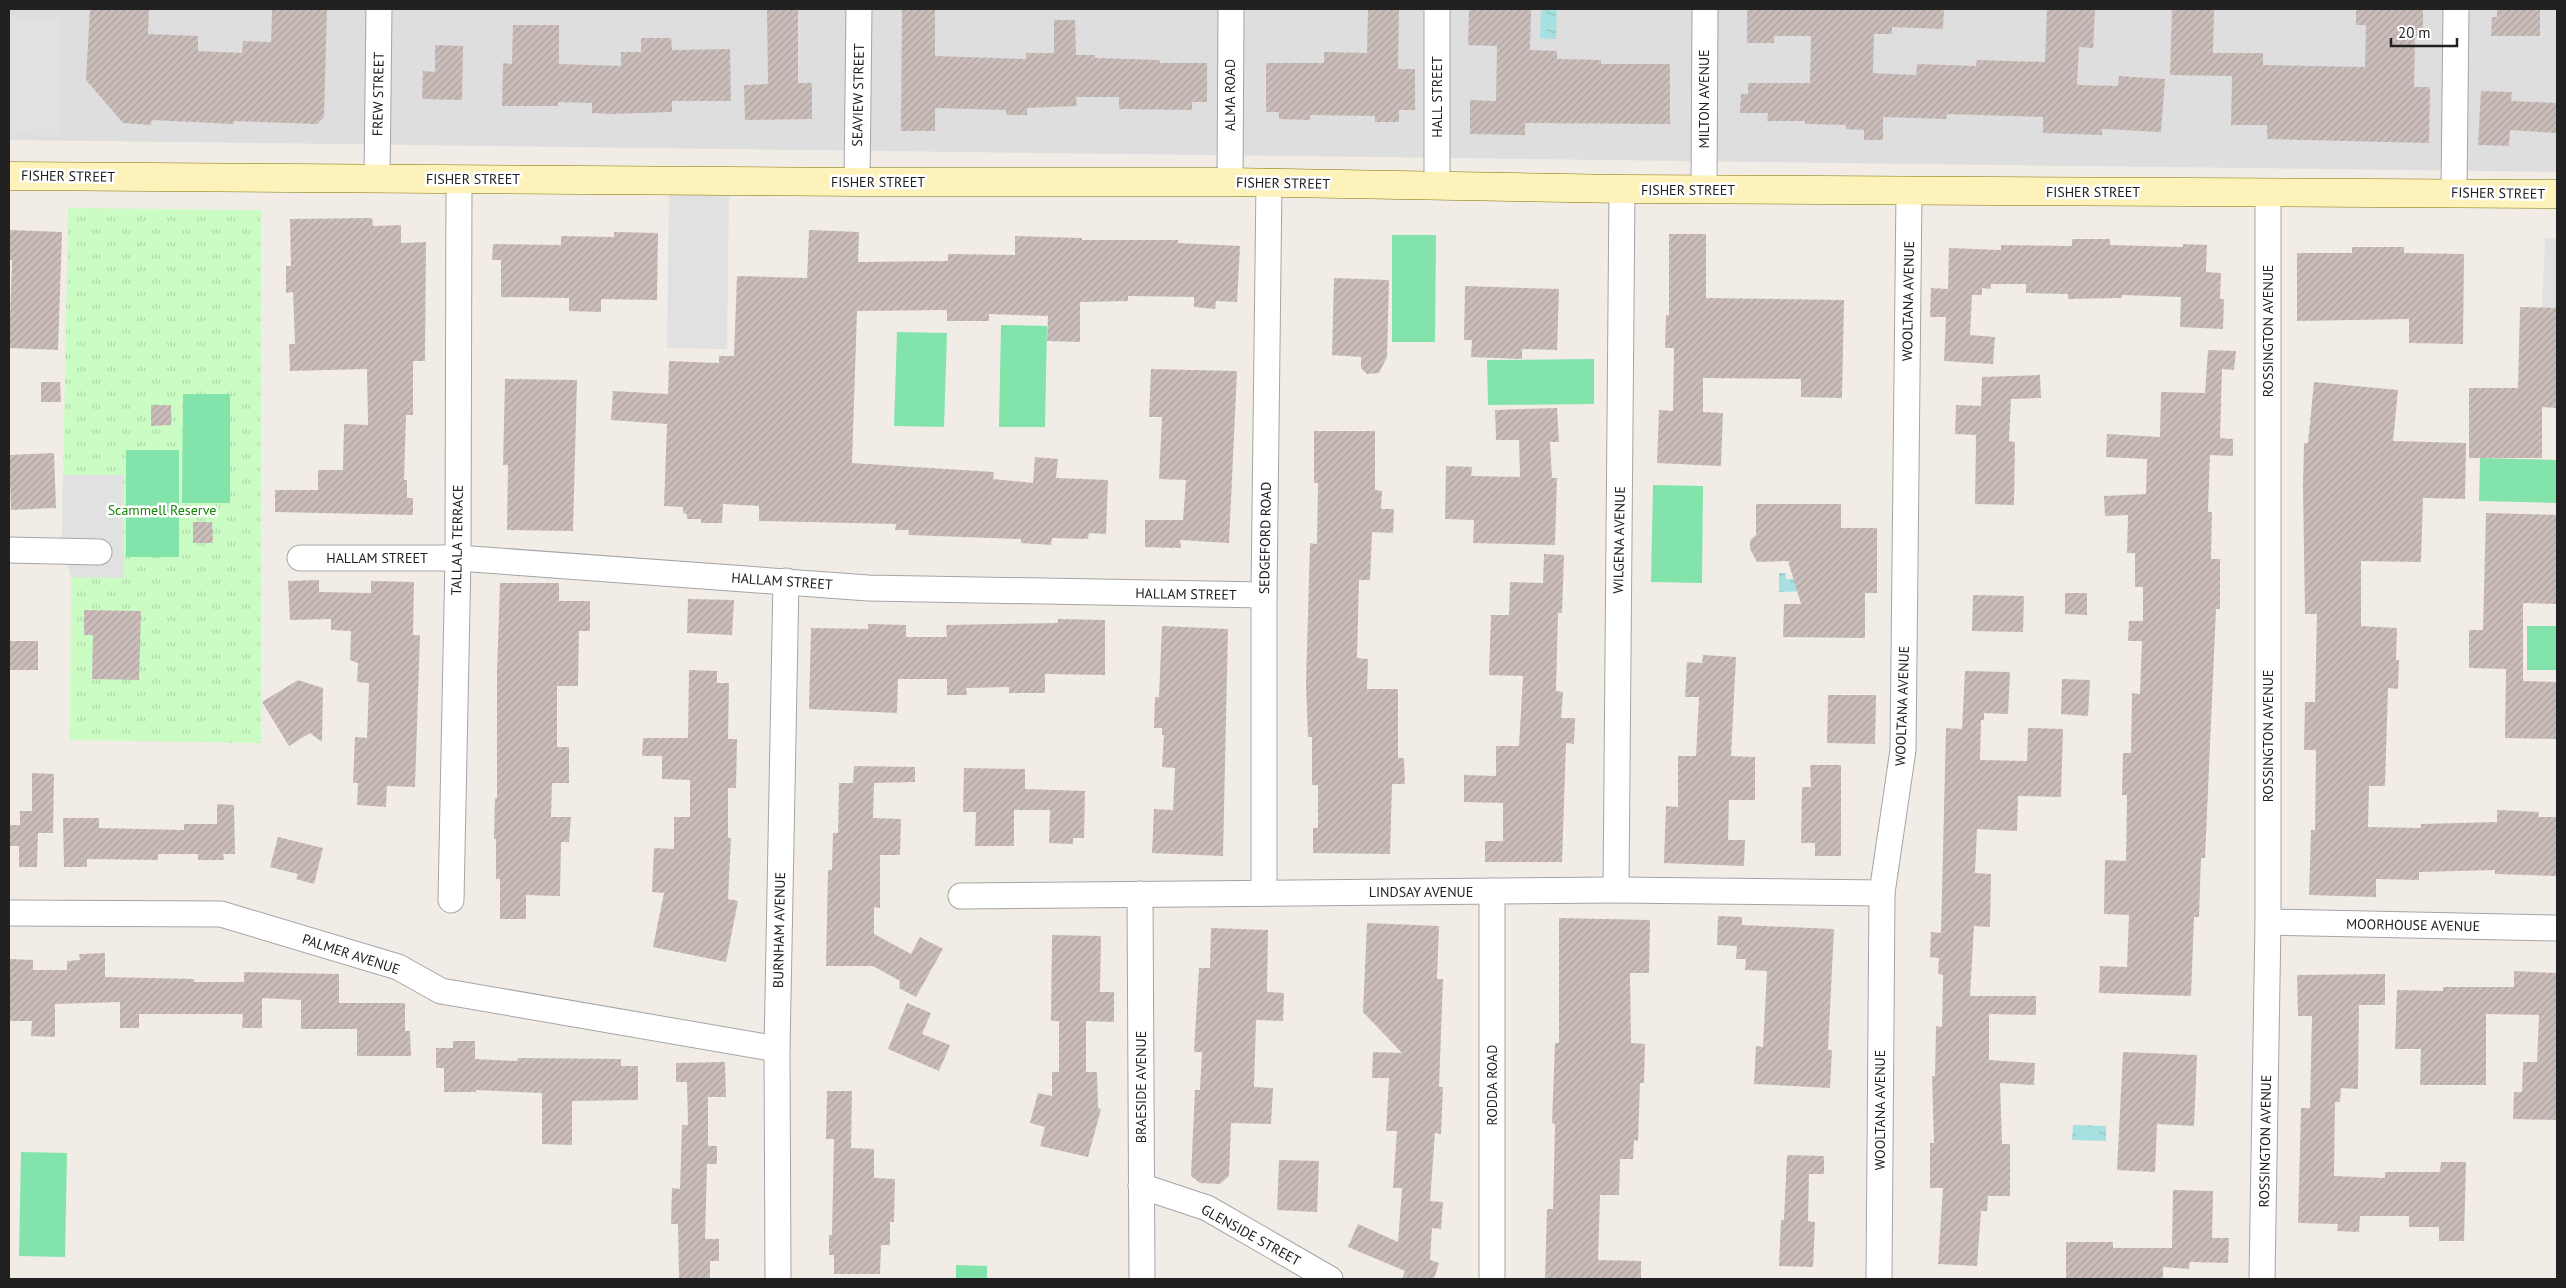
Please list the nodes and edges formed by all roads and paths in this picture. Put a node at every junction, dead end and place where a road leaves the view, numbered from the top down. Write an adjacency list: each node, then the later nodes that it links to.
1 (379, 9): 8 (street, FREW STREET)
2 (859, 9): 10 (street, SEAVIEW STREET)
3 (1231, 9): 11 (street, ALMA ROAD)
4 (1437, 9): 13 (street, HALL STREET)
5 (1705, 9): 15 (street, MILTON AVENUE)
6 (2456, 9): 18 (street)
7 (9, 176): 8 (street, FISHER STREET)
8 (376, 179): 9 (street, FISHER STREET)
9 (459, 179): 10 (street, FISHER STREET); 23 (street, TALLALA TERRACE)
10 (857, 182): 11 (street, FISHER STREET)
11 (1230, 182): 12 (street, FISHER STREET)
12 (1269, 182): 13 (street, FISHER STREET); 25 (street, SEDGEFORD ROAD)
13 (1437, 186): 14 (street, FISHER STREET)
14 (1622, 190): 15 (street, FISHER STREET); 26 (street, WILGENA AVENUE)
15 (1704, 190): 16 (street, FISHER STREET)
16 (1909, 192): 17 (street, FISHER STREET); 29 (street, WOOLTANA AVENUE)
17 (2268, 192): 18 (street, FISHER STREET); 34 (street, ROSSINGTON AVENUE)
18 (2454, 192): 19 (street, FISHER STREET)
19 (2557, 194)
20 (9, 550): 21 (street)
21 (99, 552)
22 (300, 558): 23 (street, HALLAM STREET)
23 (458, 558): 24 (street, HALLAM STREET); 32 (street, TALLALA TERRACE)
24 (786, 581): 25 (street, HALLAM STREET); 36 (street, BURNHAM AVENUE)
25 (1264, 595): 28 (street, SEDGEFORD ROAD)
26 (1616, 890): 27 (street, LINDSAY AVENUE); 29 (street, LINDSAY AVENUE)
27 (1492, 891): 28 (street, LINDSAY AVENUE); 41 (street, RODDA ROAD)
28 (1264, 893): 30 (street, LINDSAY AVENUE)
29 (1882, 893): 42 (street, WOOLTANA AVENUE)
30 (1140, 894): 31 (street, LINDSAY AVENUE); 37 (street, BRAESIDE AVENUE)
31 (961, 896)
32 (451, 900)
33 (9, 913): 36 (street, PALMER AVENUE)
34 (2268, 922): 35 (street, MOORHOUSE AVENUE); 43 (street, ROSSINGTON AVENUE)
35 (2557, 928)
36 (777, 1049): 38 (street, BURNHAM AVENUE)
37 (1141, 1186): 39 (street, BRAESIDE AVENUE); 40 (street, GLENSIDE STREET)
38 (778, 1279)
39 (1142, 1279)
40 (1330, 1279)
41 (1492, 1279)
42 (1879, 1279)
43 (2262, 1279)

